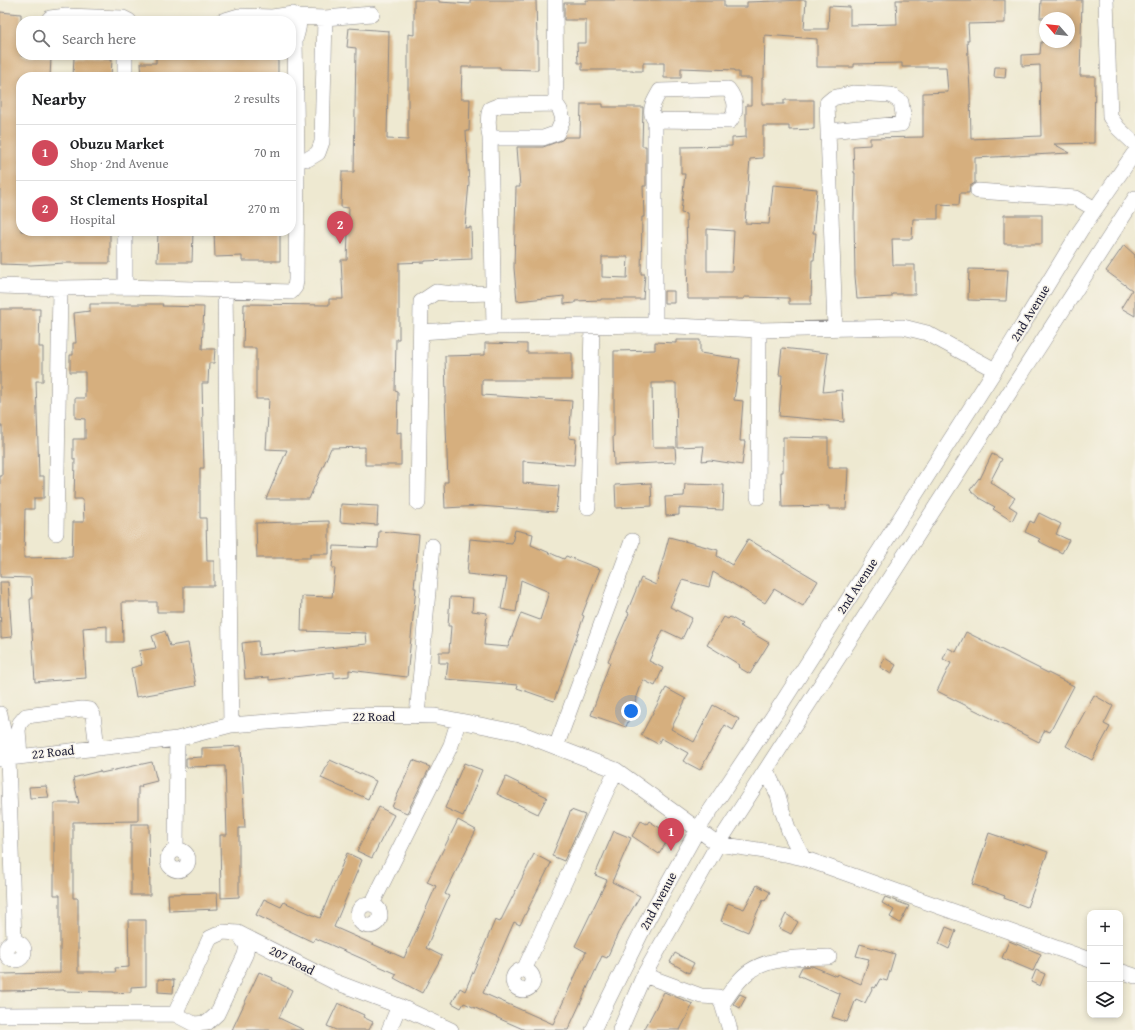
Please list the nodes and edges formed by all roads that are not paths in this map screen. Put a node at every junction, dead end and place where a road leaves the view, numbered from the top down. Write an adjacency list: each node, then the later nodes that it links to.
1 (555, 0): 15 (street)
2 (1106, 0): 20 (street)
3 (372, 14): 9 (street)
4 (239, 16): 5 (street)
5 (272, 16)
6 (272, 16): 7 (street)
7 (296, 16)
8 (297, 17): 9 (street); 10 (street)
9 (325, 18): 22 (street)
10 (296, 31)
11 (125, 60): 13 (street)
12 (294, 60): 14 (street)
13 (125, 72)
14 (294, 72)
15 (556, 104): 19 (street); 19 (street)
16 (655, 120): 16 (street); 32 (street)
17 (296, 128): 22 (street)
18 (828, 131): 18 (street); 35 (street)
19 (490, 138): 31 (street)
20 (1135, 144)
21 (1135, 152): 25 (street, 2nd Avenue)
22 (297, 158): 30 (street)
23 (978, 191): 25 (street)
24 (1135, 198): 54 (street, 2nd Avenue)
25 (1095, 209): 38 (street, 2nd Avenue)
26 (125, 236): 28 (street)
27 (0, 286): 29 (street)
28 (125, 287): 29 (street); 30 (street)
29 (60, 288): 42 (street)
30 (225, 289): 48 (street)
31 (494, 293): 33 (street); 37 (street)
32 (656, 325): 34 (street); 36 (street)
33 (494, 326): 34 (street); 37 (street)
34 (592, 326): 41 (street)
35 (835, 328): 36 (street); 38 (street)
36 (759, 330): 39 (street)
37 (421, 332): 40 (street)
38 (996, 370): 55 (street, 2nd Avenue)
39 (758, 497)
40 (418, 503)
41 (588, 506)
42 (56, 533)
43 (632, 540): 50 (street)
44 (432, 546): 46 (street)
45 (0, 714): 52 (street)
46 (417, 716): 47 (street, 22 Road); 48 (street, 22 Road)
47 (458, 722): 50 (street, 22 Road); 59 (street)
48 (231, 725): 49 (street, 22 Road)
49 (177, 739): 51 (street, 22 Road); 57 (street)
50 (556, 747): 53 (street, 22 Road)
51 (97, 748): 52 (street, 22 Road); 52 (street)
52 (9, 757): 61 (street)
53 (616, 770): 55 (street, 22 Road); 64 (street)
54 (766, 770): 56 (street, 2nd Avenue); 58 (street)
55 (698, 829): 56 (street, 22 Road); 75 (street, 2nd Avenue)
56 (718, 844): 58 (street); 66 (street, 2nd Avenue)
57 (176, 849)
58 (803, 858): 63 (street)
59 (372, 904)
60 (238, 933): 69 (street, 207 Road); 70 (street); 72 (street)
61 (14, 942)
62 (828, 958): 68 (street)
63 (1087, 959)
64 (524, 970)
65 (1123, 972): 67 (street)
66 (644, 975): 68 (street); 76 (street, 2nd Avenue)
67 (1135, 976)
68 (722, 1004): 77 (street)
69 (399, 1006): 73 (street); 74 (street, 207 Road)
70 (175, 1014): 71 (street); 72 (street)
71 (0, 1015)
72 (206, 1026)
73 (389, 1030)
74 (451, 1030)
75 (593, 1030)
76 (620, 1030)
77 (730, 1030)

